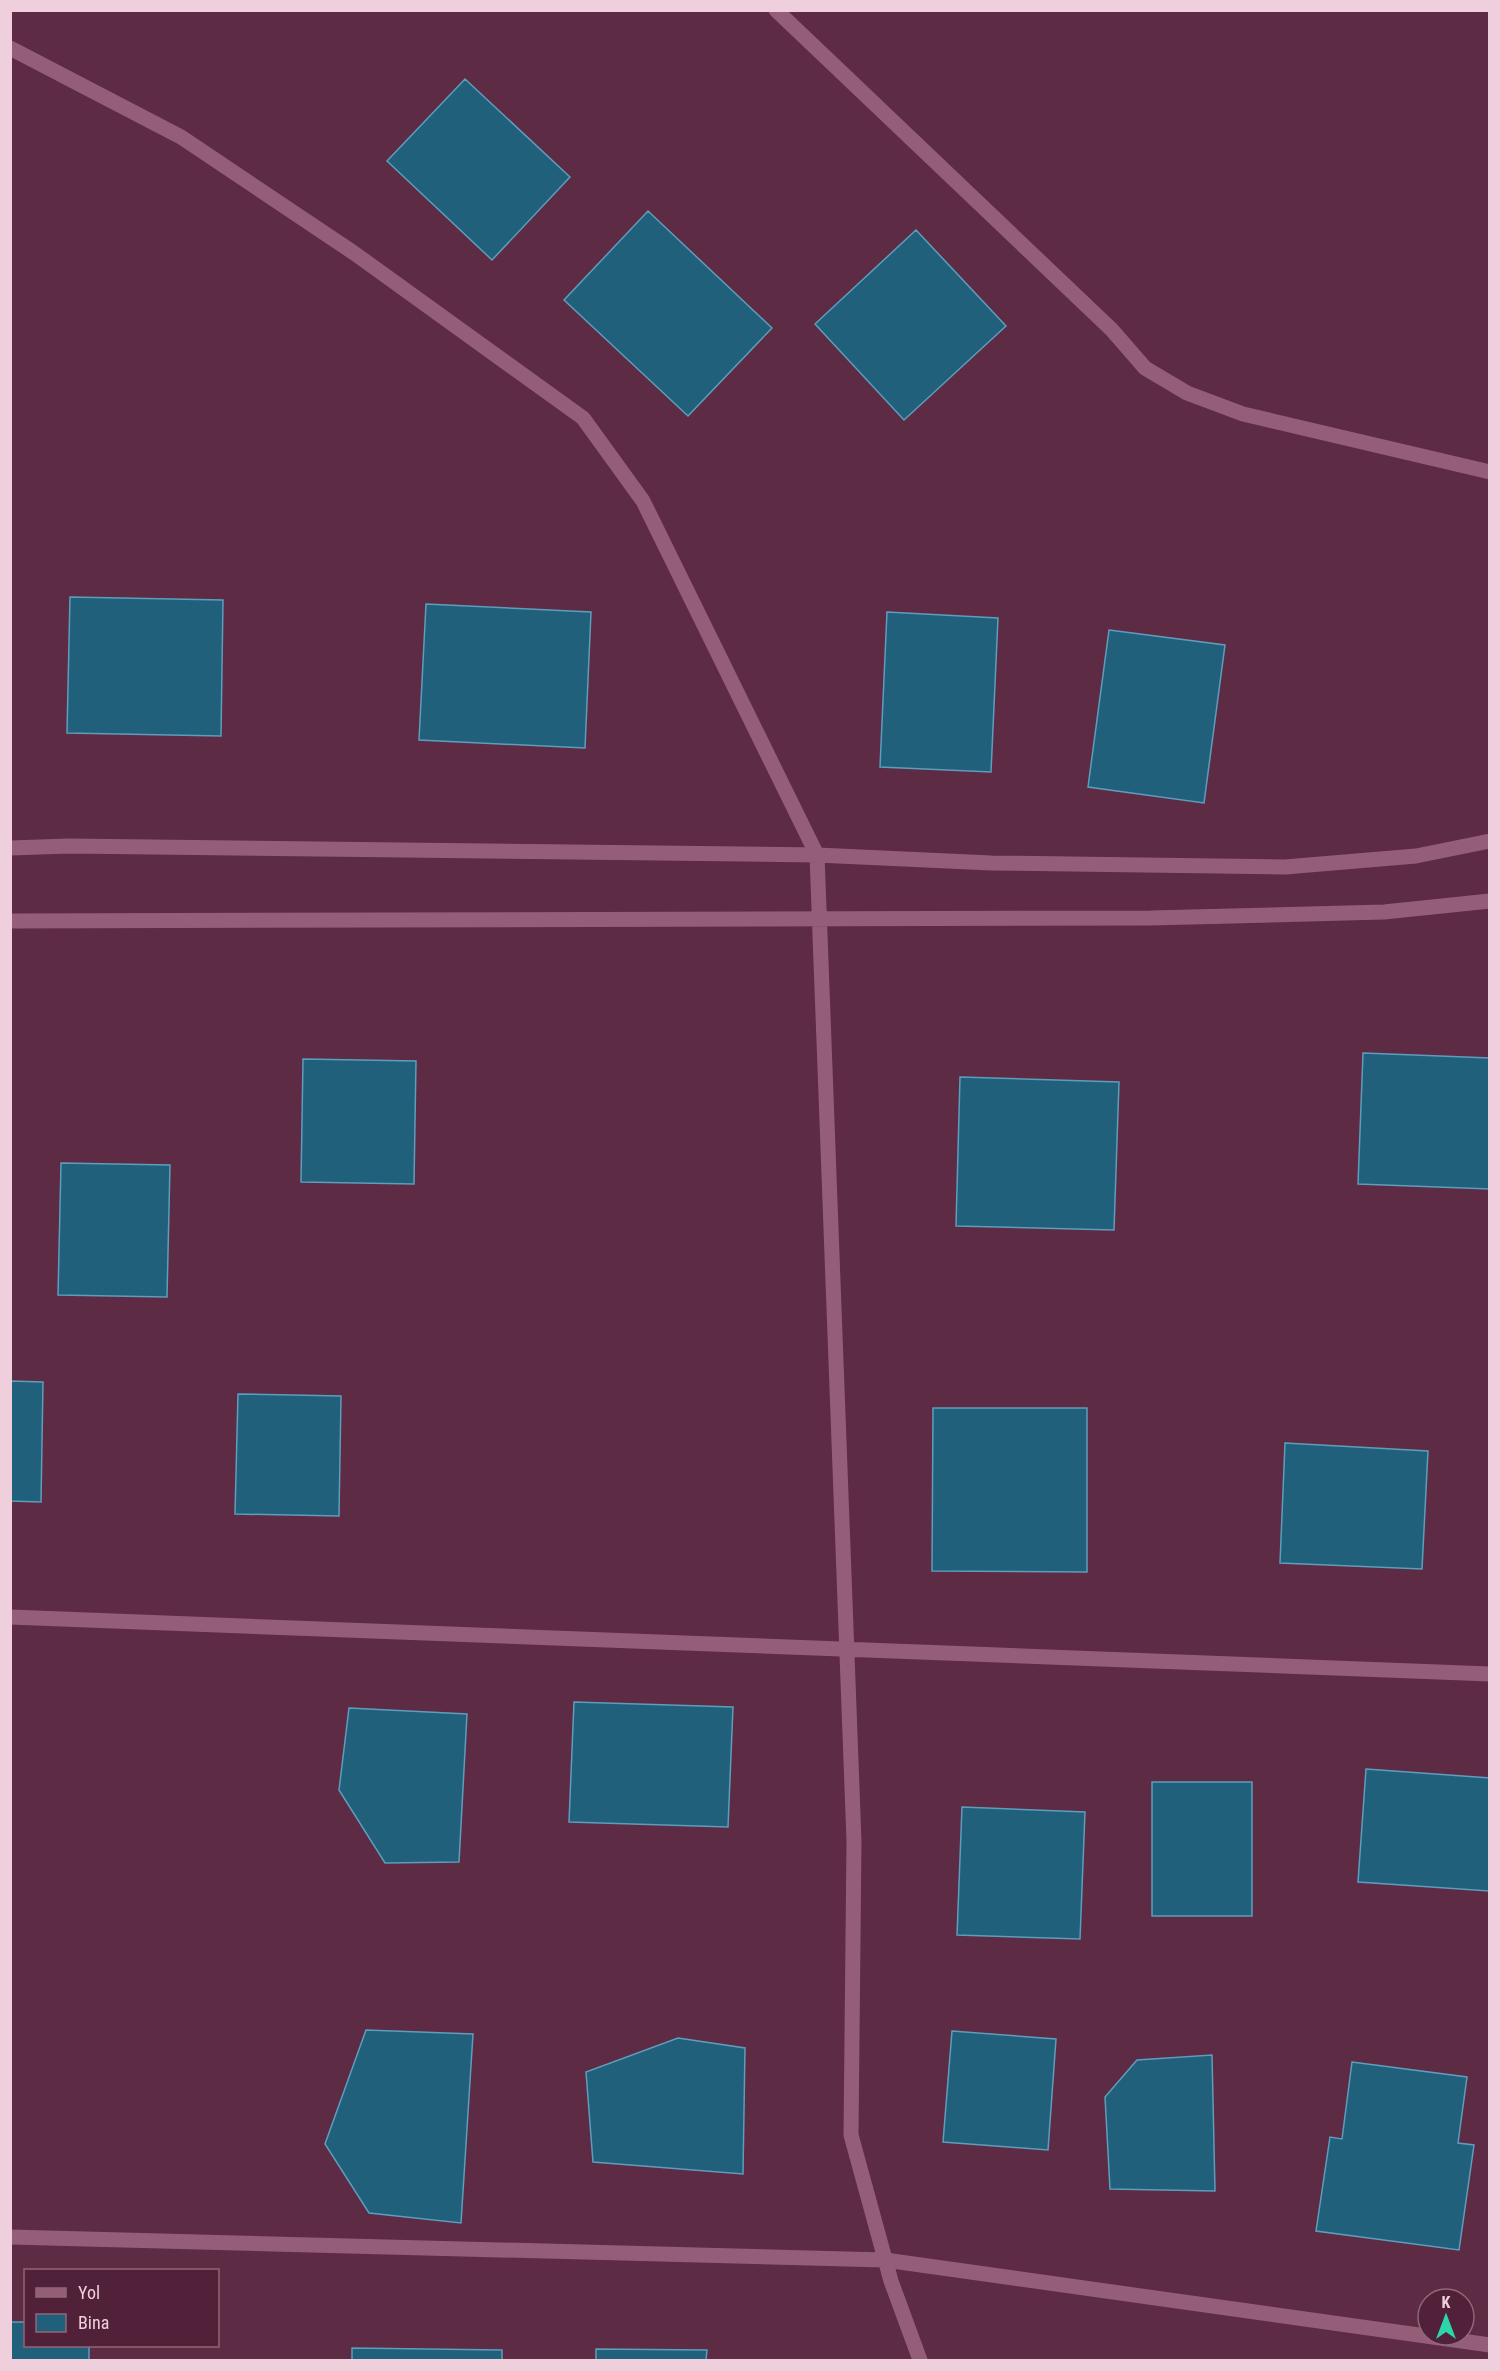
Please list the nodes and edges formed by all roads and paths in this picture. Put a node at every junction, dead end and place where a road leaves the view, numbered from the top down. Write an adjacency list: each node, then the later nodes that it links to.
1 (776, 10): 3 (street)
2 (10, 48): 6 (street)
3 (1490, 472)
4 (1490, 841): 6 (street)
5 (10, 848): 6 (street)
6 (817, 855): 8 (street)
7 (1490, 900): 8 (street)
8 (819, 917): 9 (street); 11 (street)
9 (10, 921)
10 (10, 1617): 11 (street)
11 (846, 1647): 12 (street); 14 (street)
12 (1490, 1674)
13 (10, 2236): 14 (street)
14 (885, 2260): 15 (street); 16 (street)
15 (1490, 2345)
16 (920, 2361)

